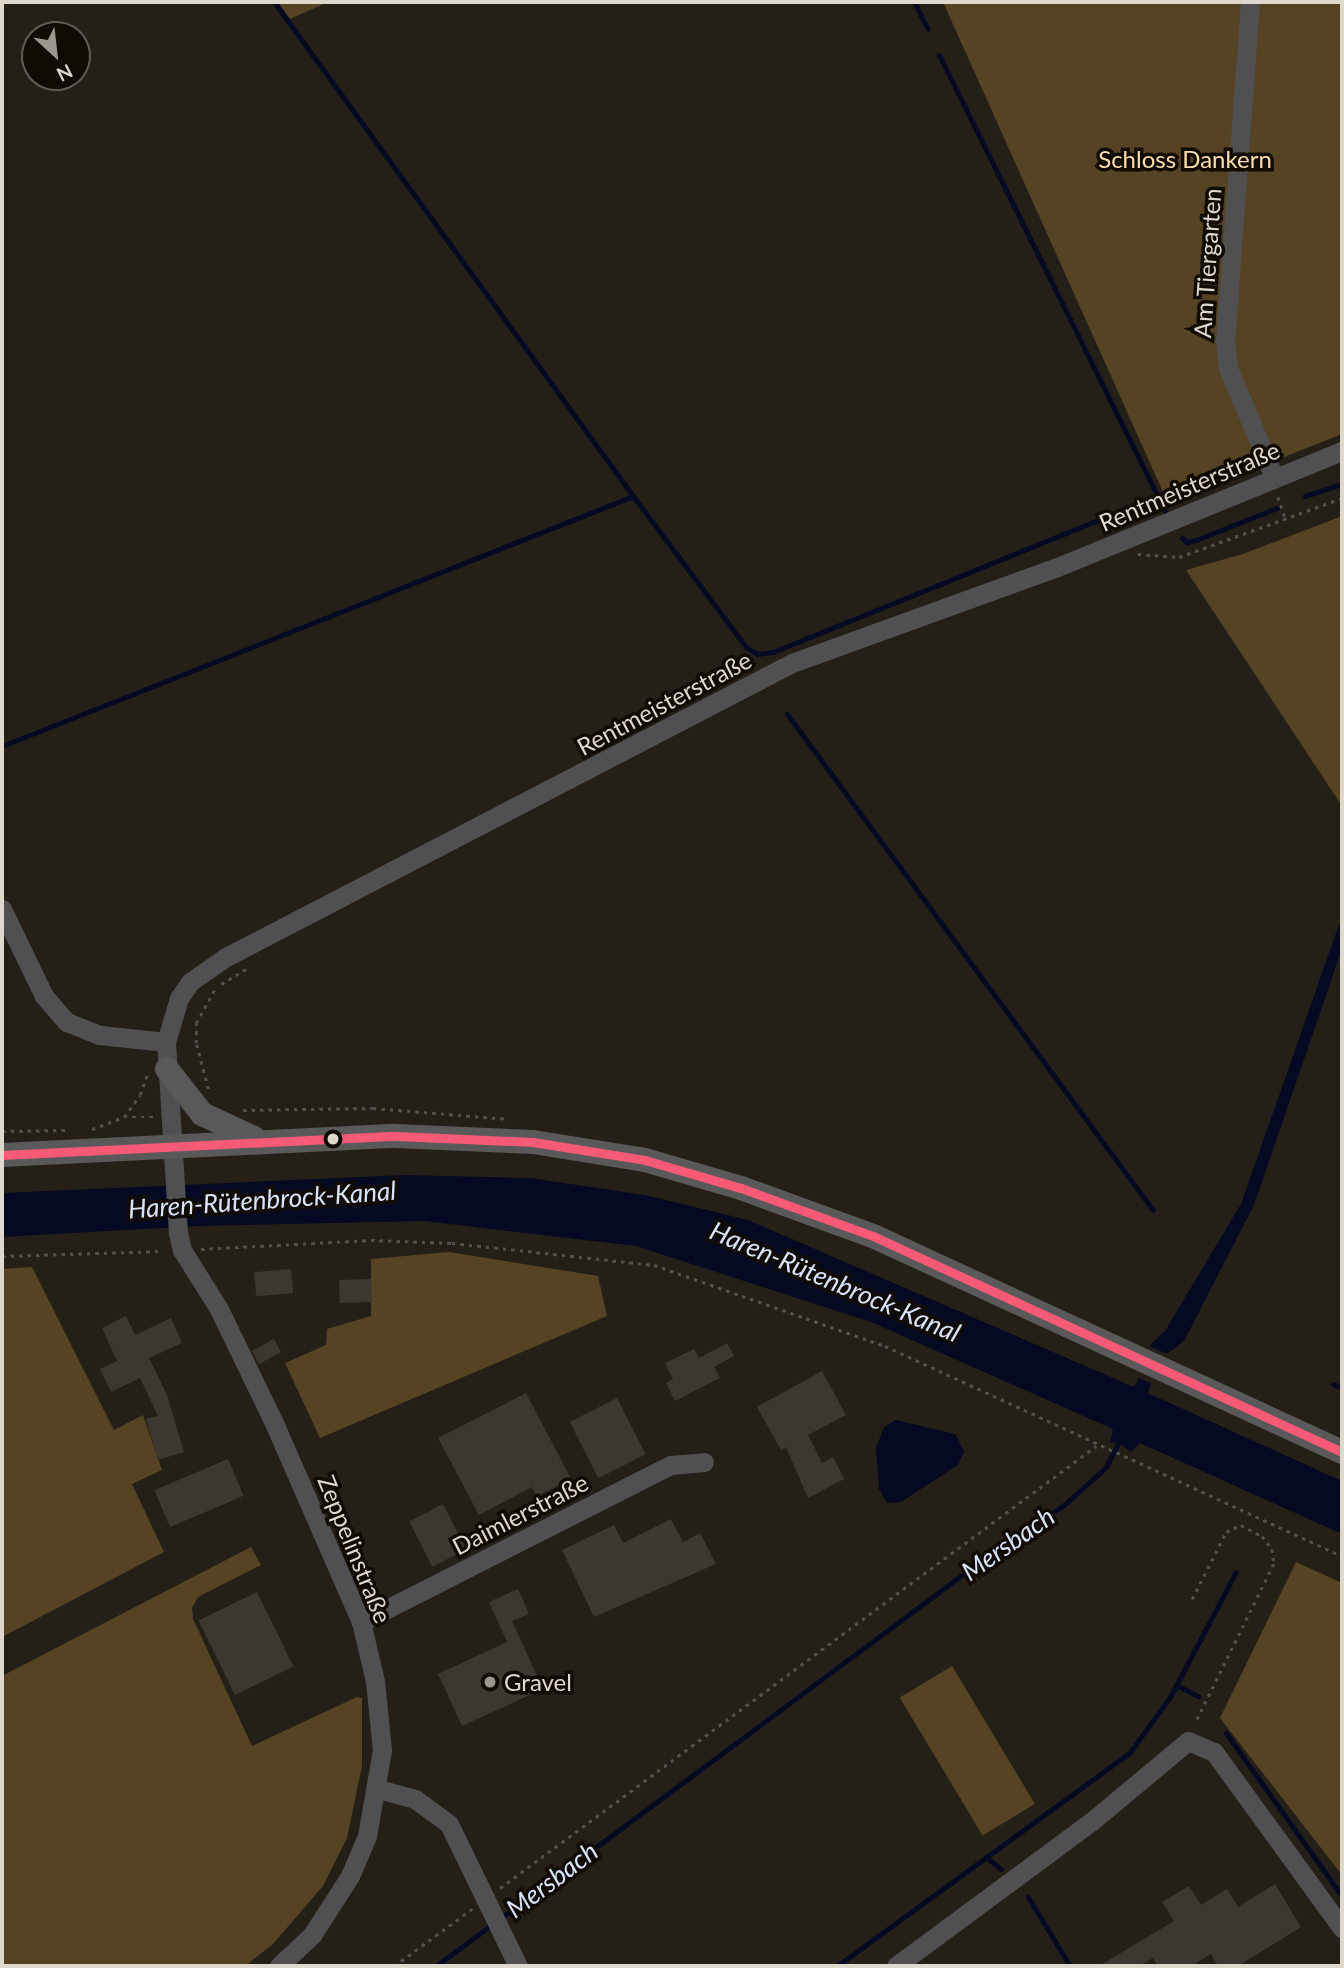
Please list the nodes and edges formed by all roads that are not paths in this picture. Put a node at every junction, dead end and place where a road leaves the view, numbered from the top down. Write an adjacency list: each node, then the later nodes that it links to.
1 (1250, 2): 3 (street, Am Tiergarten)
2 (1342, 451): 3 (street, Rentmeisterstraße)
3 (1274, 477): 5 (street, Rentmeisterstraße)
4 (2, 909): 5 (street)
5 (166, 1042): 6 (street, Rentmeisterstraße)
6 (167, 1069): 7 (main road); 8 (street, Rentmeisterstraße)
7 (268, 1142): 8 (main road); 10 (main road)
8 (170, 1148): 9 (main road); 12 (street, Zeppelinstraße)
9 (2, 1155)
10 (1342, 1452)
11 (704, 1462): 12 (street, Daimlerstraße)
12 (361, 1622): 13 (street, Zeppelinstraße)
13 (378, 1789): 15 (street, Zeppelinstraße); 16 (street)
14 (1342, 1927): 17 (street)
15 (279, 1966)
16 (518, 1966)
17 (896, 1966)

